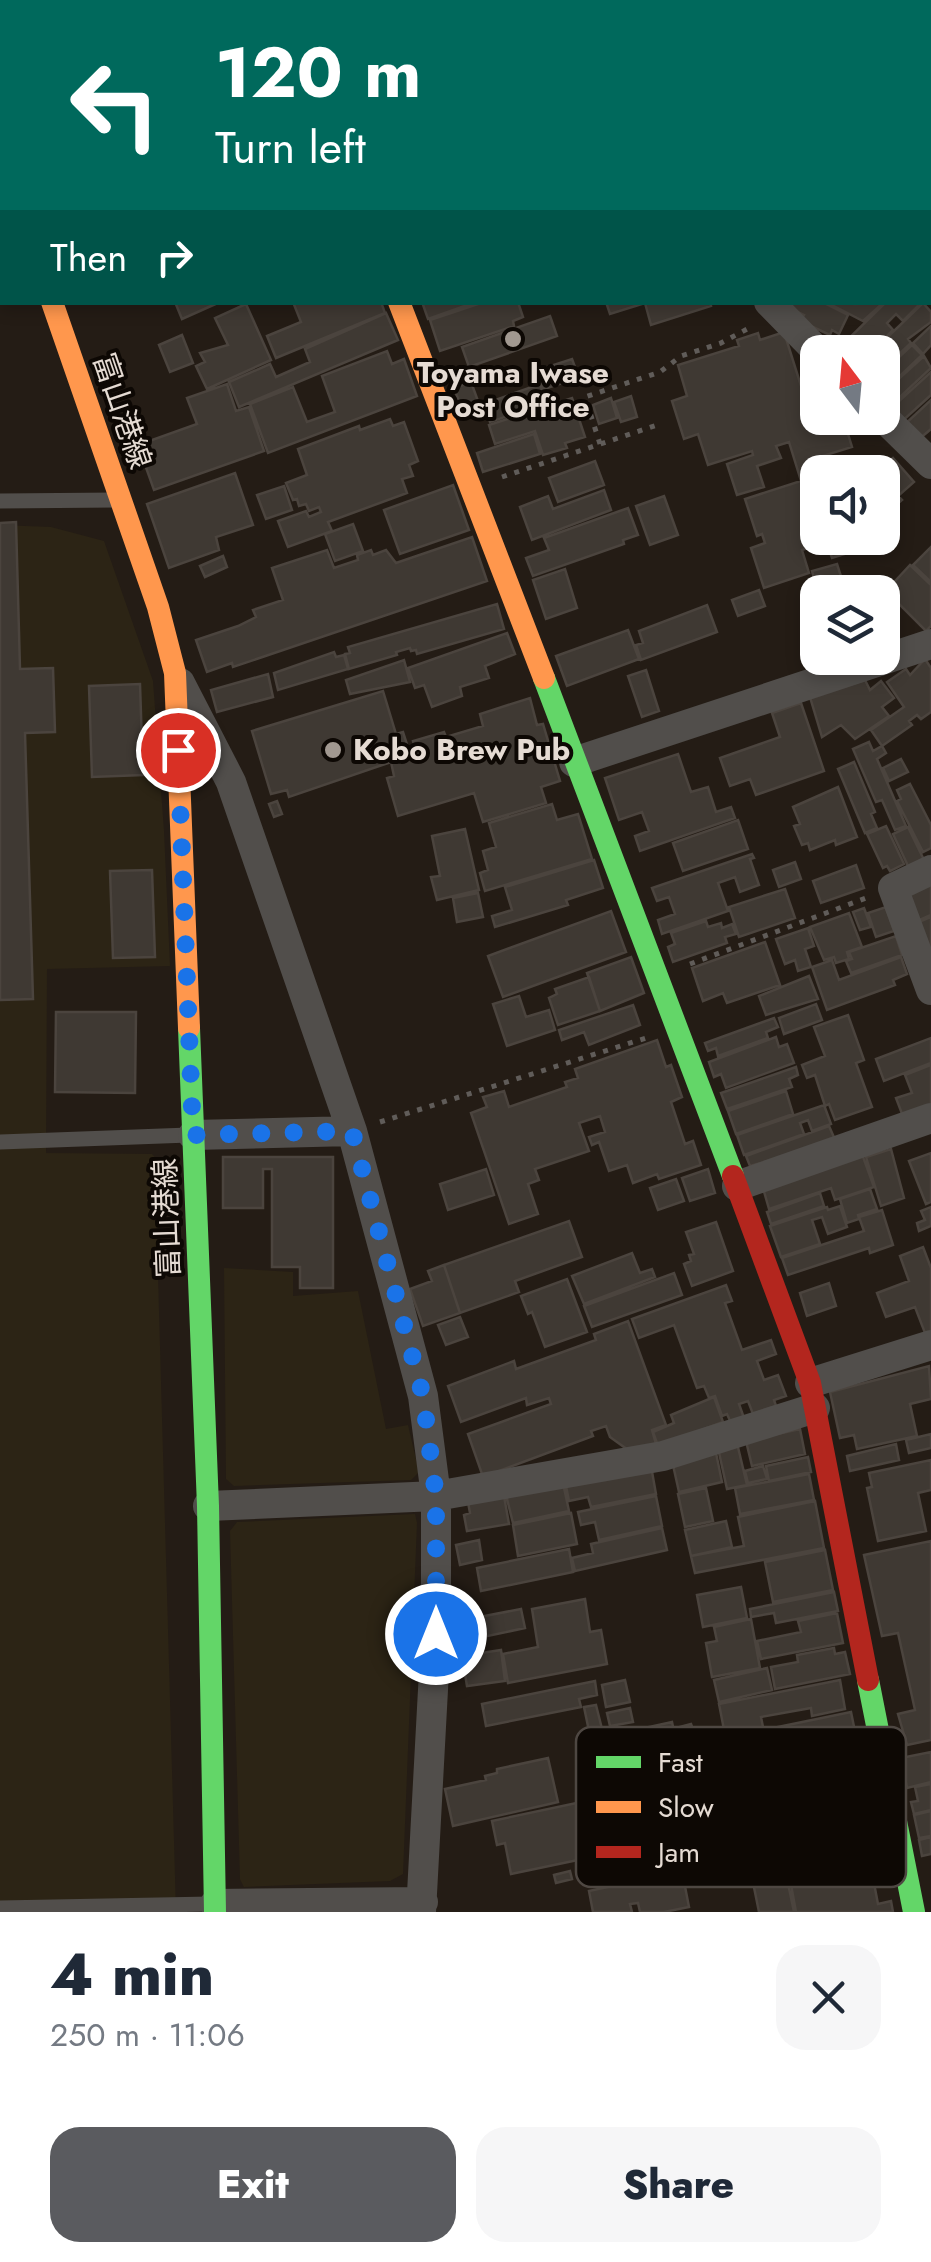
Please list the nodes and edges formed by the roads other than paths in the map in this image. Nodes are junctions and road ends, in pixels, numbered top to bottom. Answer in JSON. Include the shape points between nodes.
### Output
{"nodes":[{"id":1,"x":53,"y":305,"type":"edge"},
{"id":2,"x":400,"y":305,"type":"edge"},
{"id":3,"x":776,"y":306,"type":"edge"},
{"id":4,"x":802,"y":335,"type":"edge"},
{"id":5,"x":900,"y":434,"type":"edge"},
{"id":6,"x":931,"y":464,"type":"edge"},
{"id":7,"x":120,"y":500,"type":"junction"},
{"id":8,"x":0,"y":501,"type":"edge"},
{"id":9,"x":931,"y":644,"type":"edge"},
{"id":10,"x":175,"y":673,"type":"junction"},
{"id":11,"x":574,"y":762,"type":"junction"},
{"id":12,"x":931,"y":870,"type":"edge"},
{"id":13,"x":931,"y":990,"type":"edge"},
{"id":14,"x":931,"y":1118,"type":"edge"},
{"id":15,"x":352,"y":1131,"type":"junction"},
{"id":16,"x":193,"y":1135,"type":"junction"},
{"id":17,"x":0,"y":1142,"type":"edge"},
{"id":18,"x":737,"y":1186,"type":"junction"},
{"id":19,"x":931,"y":1345,"type":"edge"},
{"id":20,"x":813,"y":1396,"type":"junction"},
{"id":21,"x":436,"y":1496,"type":"junction"},
{"id":22,"x":208,"y":1506,"type":"junction"},
{"id":23,"x":878,"y":1727,"type":"edge"},
{"id":24,"x":906,"y":1871,"type":"edge"},
{"id":25,"x":422,"y":1907,"type":"edge"},
{"id":26,"x":0,"y":1908,"type":"edge"},
{"id":27,"x":215,"y":1908,"type":"edge"},
{"id":28,"x":914,"y":1912,"type":"edge"}],
"edges":[{"from":1,"to":7,"type":"street","name":"富山港線"},
{"from":2,"to":11,"type":"street"},
{"from":3,"to":4,"type":"street"},
{"from":5,"to":6,"type":"street"},
{"from":7,"to":8,"type":"lane"},
{"from":7,"to":10,"type":"street","name":"富山港線"},
{"from":9,"to":11,"type":"street"},
{"from":10,"to":15,"type":"street","via":[[231,782]]},
{"from":10,"to":16,"type":"street","name":"富山港線"},
{"from":11,"to":18,"type":"street"},
{"from":12,"to":13,"type":"street","via":[[892,888]]},
{"from":14,"to":18,"type":"street"},
{"from":15,"to":16,"type":"street"},
{"from":15,"to":21,"type":"street","via":[[423,1396]]},
{"from":16,"to":17,"type":"lane"},
{"from":16,"to":22,"type":"street","name":"富山港線"},
{"from":18,"to":20,"type":"street"},
{"from":19,"to":20,"type":"street"},
{"from":20,"to":21,"type":"street","via":[[663,1456]]},
{"from":20,"to":23,"type":"street"},
{"from":21,"to":22,"type":"street"},
{"from":21,"to":25,"type":"street"},
{"from":22,"to":27,"type":"street","name":"富山港線"},
{"from":24,"to":28,"type":"street"},
{"from":25,"to":27,"type":"street"},
{"from":26,"to":27,"type":"lane"}]}
